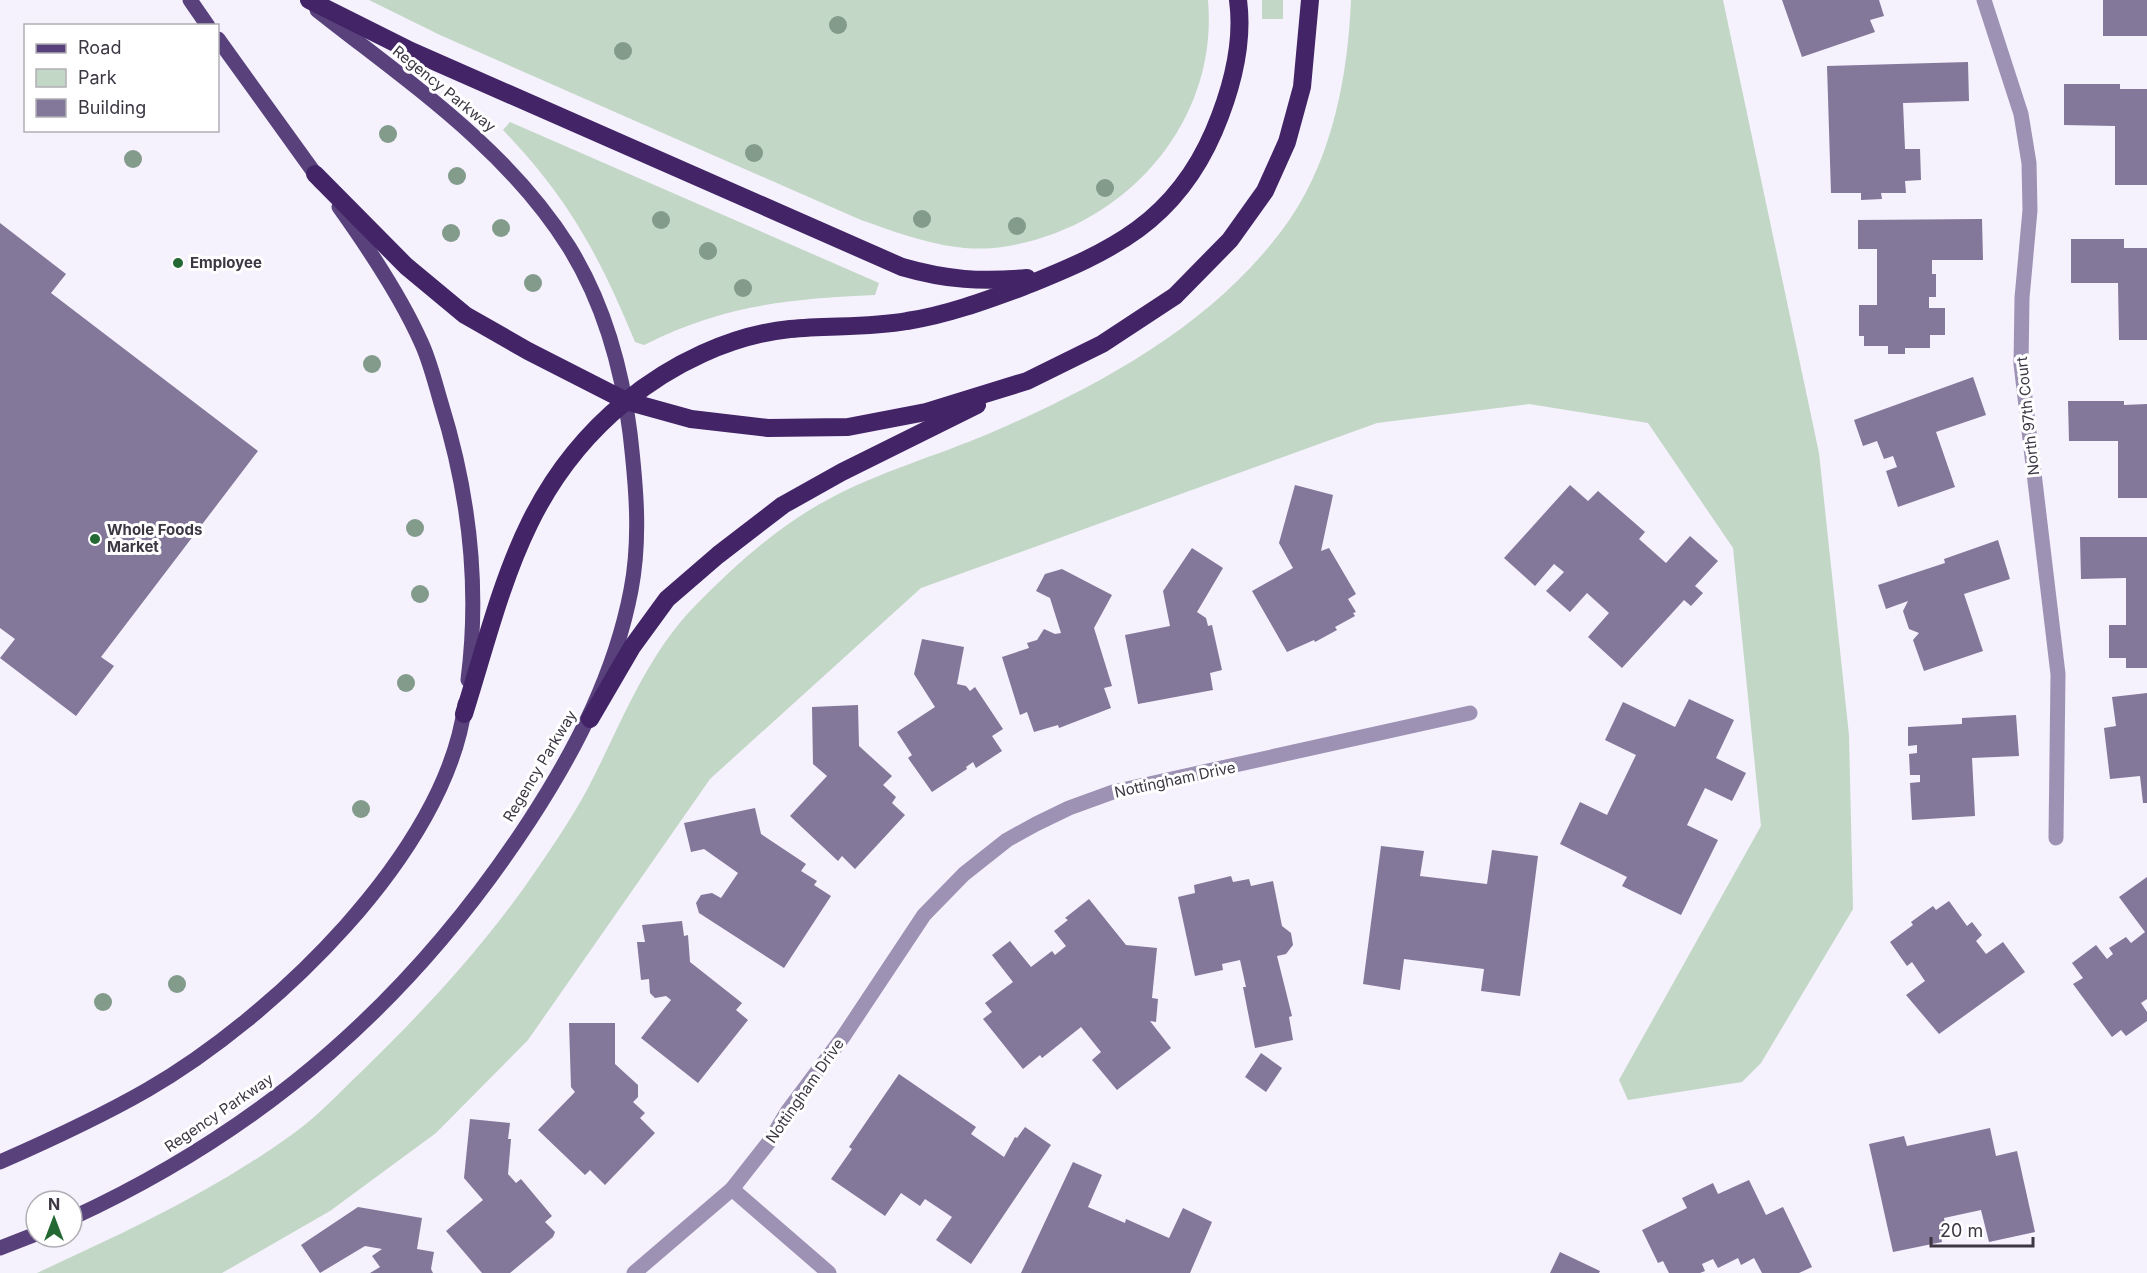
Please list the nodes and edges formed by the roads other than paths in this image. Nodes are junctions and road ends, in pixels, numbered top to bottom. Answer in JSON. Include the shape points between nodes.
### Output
{"nodes":[{"id":1,"x":190,"y":0,"type":"edge"},
{"id":2,"x":307,"y":0,"type":"edge"},
{"id":3,"x":1238,"y":0,"type":"edge"},
{"id":4,"x":1310,"y":0,"type":"edge"},
{"id":5,"x":1984,"y":0,"type":"edge"},
{"id":6,"x":207,"y":24,"type":"edge"},
{"id":7,"x":219,"y":40,"type":"edge"},
{"id":8,"x":315,"y":174,"type":"junction"},
{"id":9,"x":1073,"y":267,"type":"junction"},
{"id":10,"x":1027,"y":381,"type":"junction"},
{"id":11,"x":626,"y":401,"type":"junction"},
{"id":12,"x":1470,"y":713,"type":"dead end"},
{"id":13,"x":464,"y":714,"type":"junction"},
{"id":14,"x":590,"y":719,"type":"junction"},
{"id":15,"x":2056,"y":838,"type":"dead end"},
{"id":16,"x":0,"y":1162,"type":"edge"},
{"id":17,"x":732,"y":1189,"type":"junction"},
{"id":18,"x":84,"y":1212,"type":"edge"},
{"id":19,"x":24,"y":1239,"type":"edge"},
{"id":20,"x":0,"y":1248,"type":"edge"},
{"id":21,"x":634,"y":1273,"type":"edge"},
{"id":22,"x":829,"y":1273,"type":"edge"}],
"edges":[{"from":1,"to":6,"type":"main road"},
{"from":2,"to":9,"type":"highway","via":[[411,51],[902,267],[938,278],[984,282],[1030,278]]},
{"from":2,"to":11,"type":"main road","name":"Regency Parkway","via":[[476,136],[523,184],[570,248],[604,319]]},
{"from":3,"to":9,"type":"highway","via":[[1237,53],[1228,94],[1201,158],[1154,218],[1121,243]]},
{"from":4,"to":10,"type":"highway","via":[[1302,87],[1287,142],[1264,191],[1230,240],[1176,296],[1102,344]]},
{"from":5,"to":15,"type":"street","name":"North 97th Court","via":[[2021,114],[2028,164],[2030,210],[2021,364],[2058,674]]},
{"from":7,"to":8,"type":"main road"},
{"from":8,"to":11,"type":"highway","via":[[406,266],[465,315]]},
{"from":8,"to":13,"type":"main road","via":[[402,304],[422,344],[457,455],[473,576],[472,647]]},
{"from":9,"to":11,"type":"highway","via":[[986,301],[908,321],[789,329],[749,337],[672,369]]},
{"from":10,"to":11,"type":"highway","via":[[926,412],[848,427],[757,427],[691,419]]},
{"from":10,"to":14,"type":"highway","via":[[783,505],[718,555],[667,599],[632,647]]},
{"from":11,"to":13,"type":"highway","via":[[585,439],[552,480],[526,526]]},
{"from":11,"to":14,"type":"main road","name":"Regency Parkway","via":[[637,532],[631,591]]},
{"from":12,"to":17,"type":"street","name":"Nottingham Drive","via":[[1113,792],[1069,808],[1007,840],[964,874],[924,915],[843,1037]]},
{"from":13,"to":16,"type":"main road","via":[[447,772],[422,825],[376,893],[328,946],[236,1031],[148,1090]]},
{"from":14,"to":18,"type":"main road","name":"Regency Parkway","via":[[498,869],[433,952],[379,1010],[322,1062],[250,1117],[185,1161]]},
{"from":17,"to":21,"type":"street","name":"Nottingham Drive"},
{"from":17,"to":22,"type":"street"},
{"from":19,"to":20,"type":"main road"}]}
